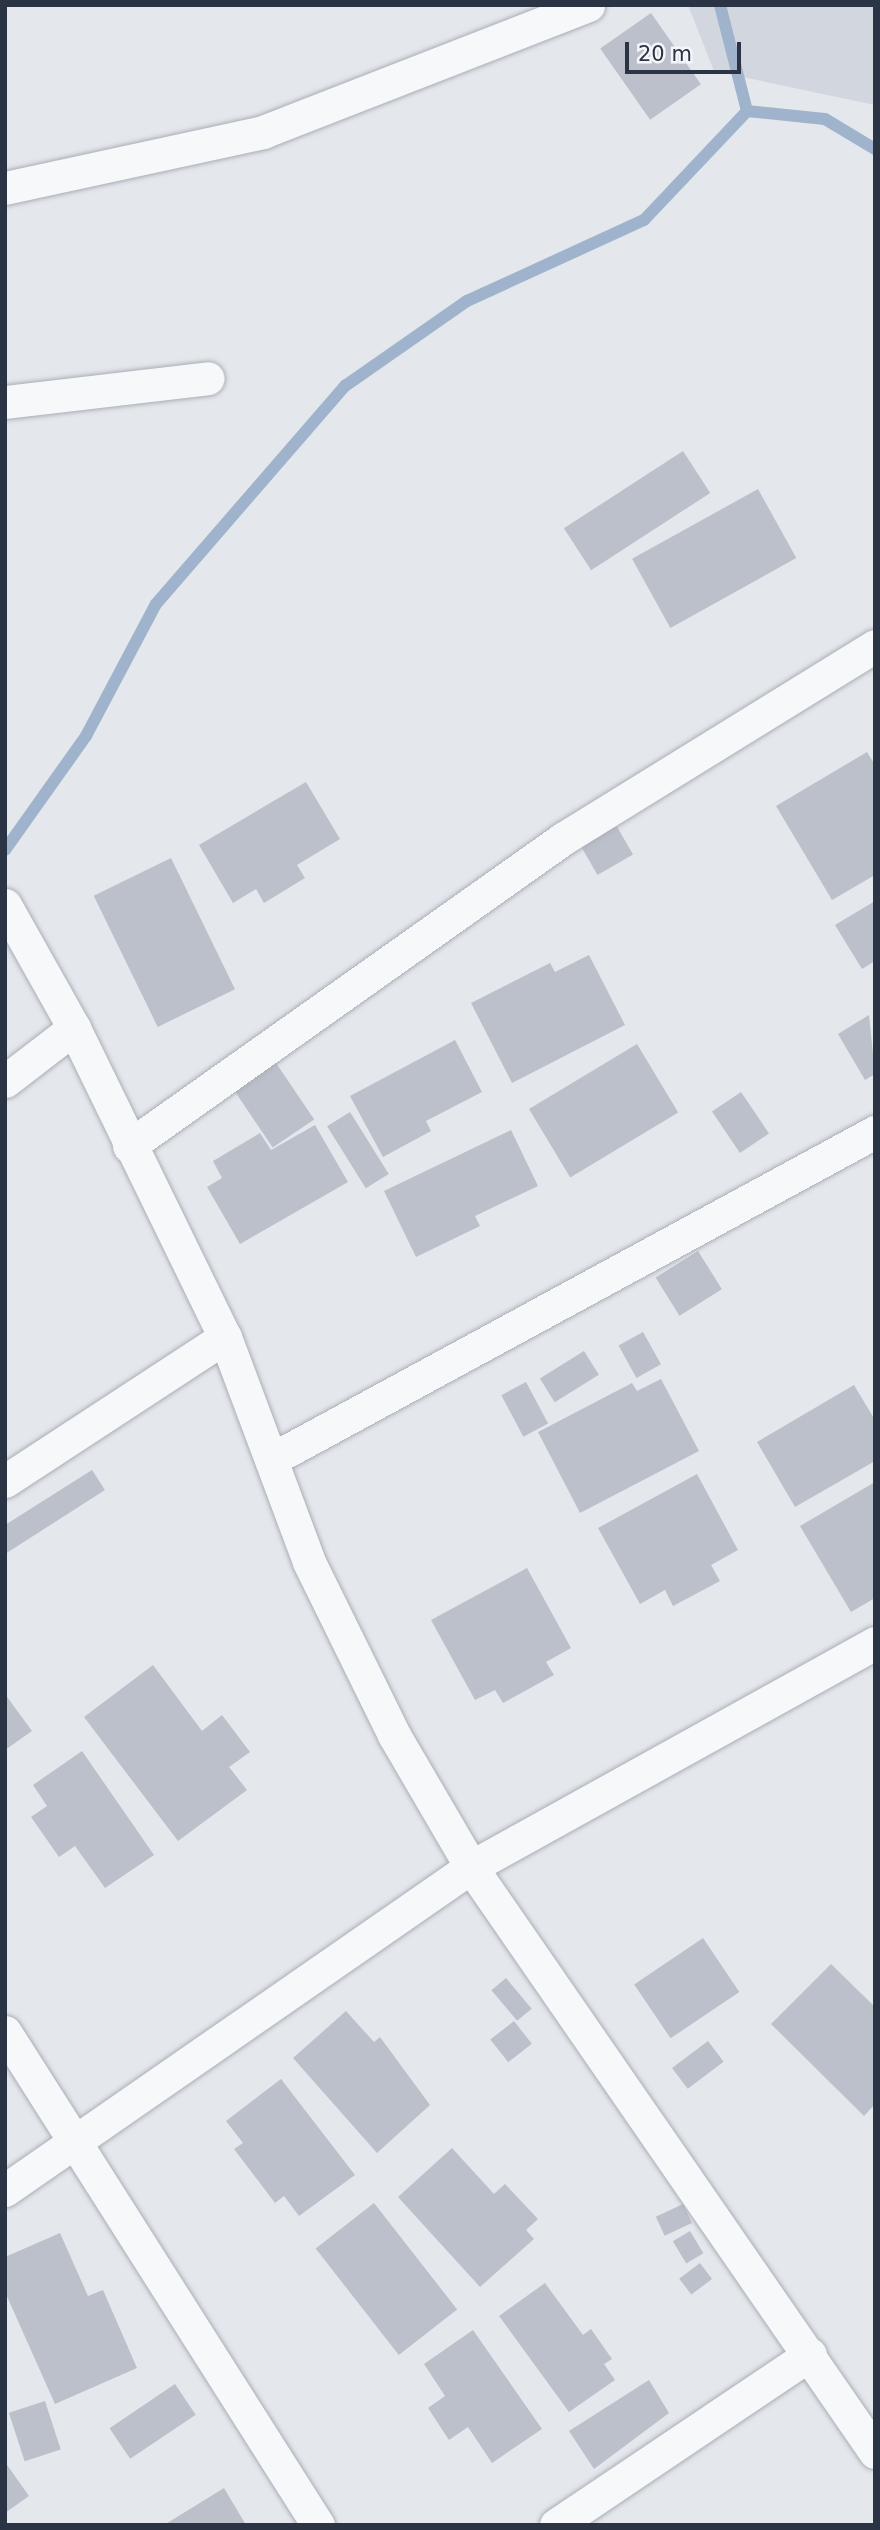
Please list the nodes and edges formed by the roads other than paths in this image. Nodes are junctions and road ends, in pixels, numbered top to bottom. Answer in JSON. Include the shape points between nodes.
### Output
{"nodes":[{"id":1,"x":588,"y":5,"type":"edge"},
{"id":2,"x":5,"y":188,"type":"edge"},
{"id":3,"x":208,"y":378,"type":"dead end"},
{"id":4,"x":5,"y":402,"type":"edge"},
{"id":5,"x":875,"y":646,"type":"edge"},
{"id":6,"x":5,"y":905,"type":"edge"},
{"id":7,"x":74,"y":1028,"type":"junction"},
{"id":8,"x":5,"y":1081,"type":"edge"},
{"id":9,"x":875,"y":1132,"type":"edge"},
{"id":10,"x":129,"y":1146,"type":"junction"},
{"id":11,"x":225,"y":1337,"type":"junction"},
{"id":12,"x":274,"y":1458,"type":"junction"},
{"id":13,"x":5,"y":1480,"type":"edge"},
{"id":14,"x":875,"y":1643,"type":"edge"},
{"id":15,"x":471,"y":1867,"type":"junction"},
{"id":16,"x":5,"y":2032,"type":"edge"},
{"id":17,"x":72,"y":2142,"type":"junction"},
{"id":18,"x":5,"y":2190,"type":"edge"},
{"id":19,"x":810,"y":2354,"type":"junction"},
{"id":20,"x":872,"y":2441,"type":"edge"},
{"id":21,"x":318,"y":2525,"type":"edge"},
{"id":22,"x":556,"y":2525,"type":"edge"}],
"edges":[{"from":1,"to":2,"type":"street","via":[[263,132]]},
{"from":3,"to":4,"type":"street"},
{"from":5,"to":10,"type":"street","via":[[564,838]]},
{"from":6,"to":7,"type":"street"},
{"from":7,"to":8,"type":"street"},
{"from":7,"to":10,"type":"street"},
{"from":9,"to":12,"type":"street"},
{"from":10,"to":11,"type":"street"},
{"from":11,"to":12,"type":"street"},
{"from":11,"to":13,"type":"street"},
{"from":12,"to":15,"type":"street","via":[[309,1562],[394,1735]]},
{"from":14,"to":15,"type":"street"},
{"from":15,"to":17,"type":"street"},
{"from":15,"to":19,"type":"street"},
{"from":16,"to":17,"type":"street"},
{"from":17,"to":18,"type":"street"},
{"from":17,"to":21,"type":"street"},
{"from":19,"to":20,"type":"street"},
{"from":19,"to":22,"type":"street"}]}
